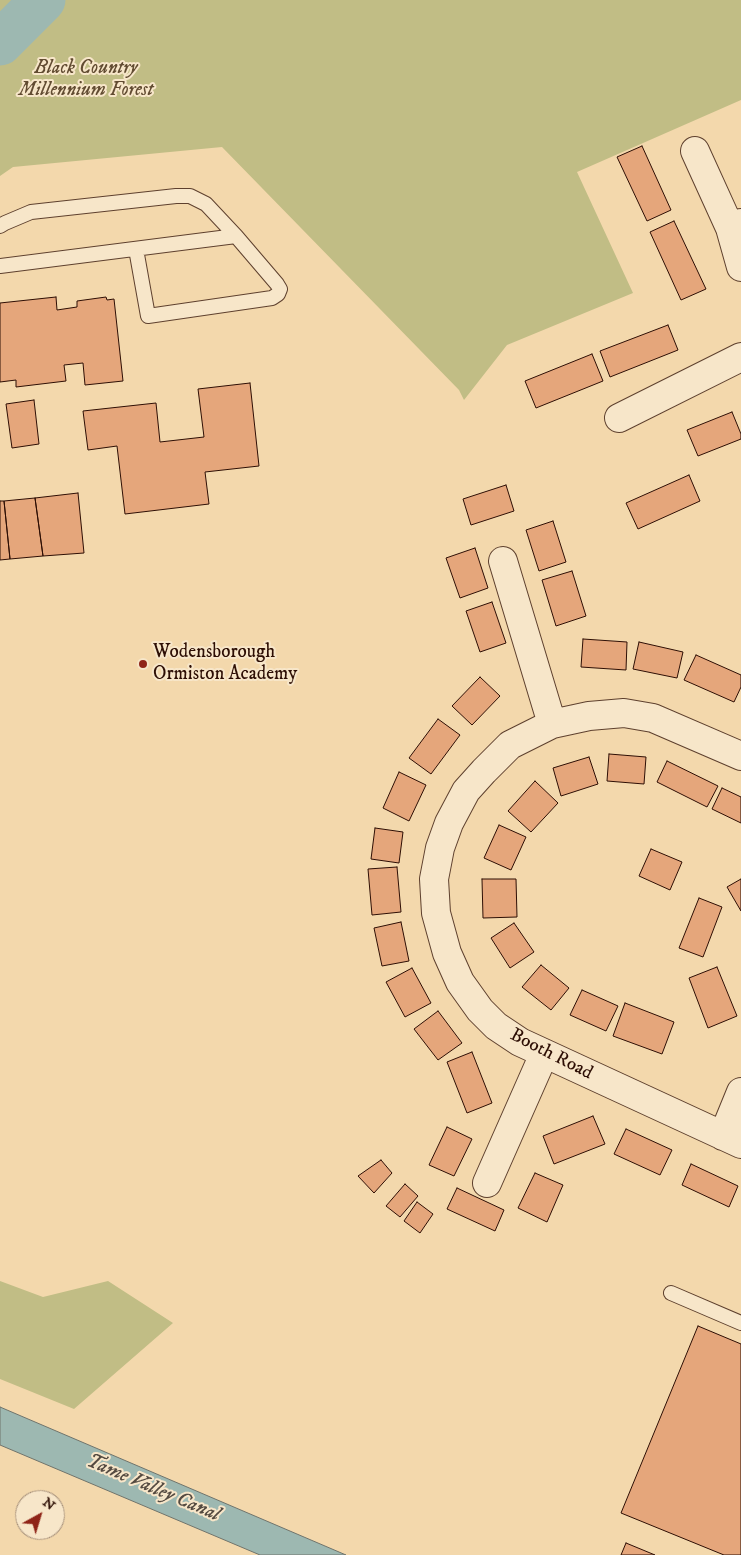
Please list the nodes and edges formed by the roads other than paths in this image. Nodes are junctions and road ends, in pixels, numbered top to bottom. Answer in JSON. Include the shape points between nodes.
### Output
{"nodes":[{"id":1,"x":695,"y":151,"type":"dead end"},
{"id":2,"x":0,"y":226,"type":"edge"},
{"id":3,"x":736,"y":226,"type":"edge"},
{"id":4,"x":236,"y":236,"type":"junction"},
{"id":5,"x":136,"y":249,"type":"junction"},
{"id":6,"x":0,"y":266,"type":"edge"},
{"id":7,"x":741,"y":267,"type":"edge"},
{"id":8,"x":741,"y":357,"type":"edge"},
{"id":9,"x":619,"y":418,"type":"dead end"},
{"id":10,"x":503,"y":561,"type":"dead end"},
{"id":11,"x":552,"y":724,"type":"junction"},
{"id":12,"x":741,"y":756,"type":"edge"},
{"id":13,"x":544,"y":1054,"type":"junction"},
{"id":14,"x":741,"y":1092,"type":"edge"},
{"id":15,"x":732,"y":1140,"type":"edge"},
{"id":16,"x":487,"y":1183,"type":"dead end"},
{"id":17,"x":672,"y":1292,"type":"dead end"},
{"id":18,"x":741,"y":1323,"type":"edge"}],
"edges":[{"from":1,"to":3,"type":"street"},
{"from":2,"to":4,"type":"lane","via":[[31,212],[190,196],[206,204]]},
{"from":3,"to":7,"type":"street"},
{"from":4,"to":5,"type":"lane"},
{"from":4,"to":5,"type":"lane","via":[[280,289],[272,298],[148,316]]},
{"from":5,"to":6,"type":"lane"},
{"from":8,"to":9,"type":"street"},
{"from":10,"to":11,"type":"street"},
{"from":11,"to":12,"type":"street","name":"Booth Road","via":[[624,713],[653,718]]},
{"from":11,"to":13,"type":"street","name":"Booth Road","via":[[510,746],[466,791],[449,822],[434,879],[436,914],[460,982],[496,1026]]},
{"from":13,"to":15,"type":"street","name":"Booth Road"},
{"from":13,"to":16,"type":"street"},
{"from":14,"to":15,"type":"street"},
{"from":17,"to":18,"type":"lane"}]}
